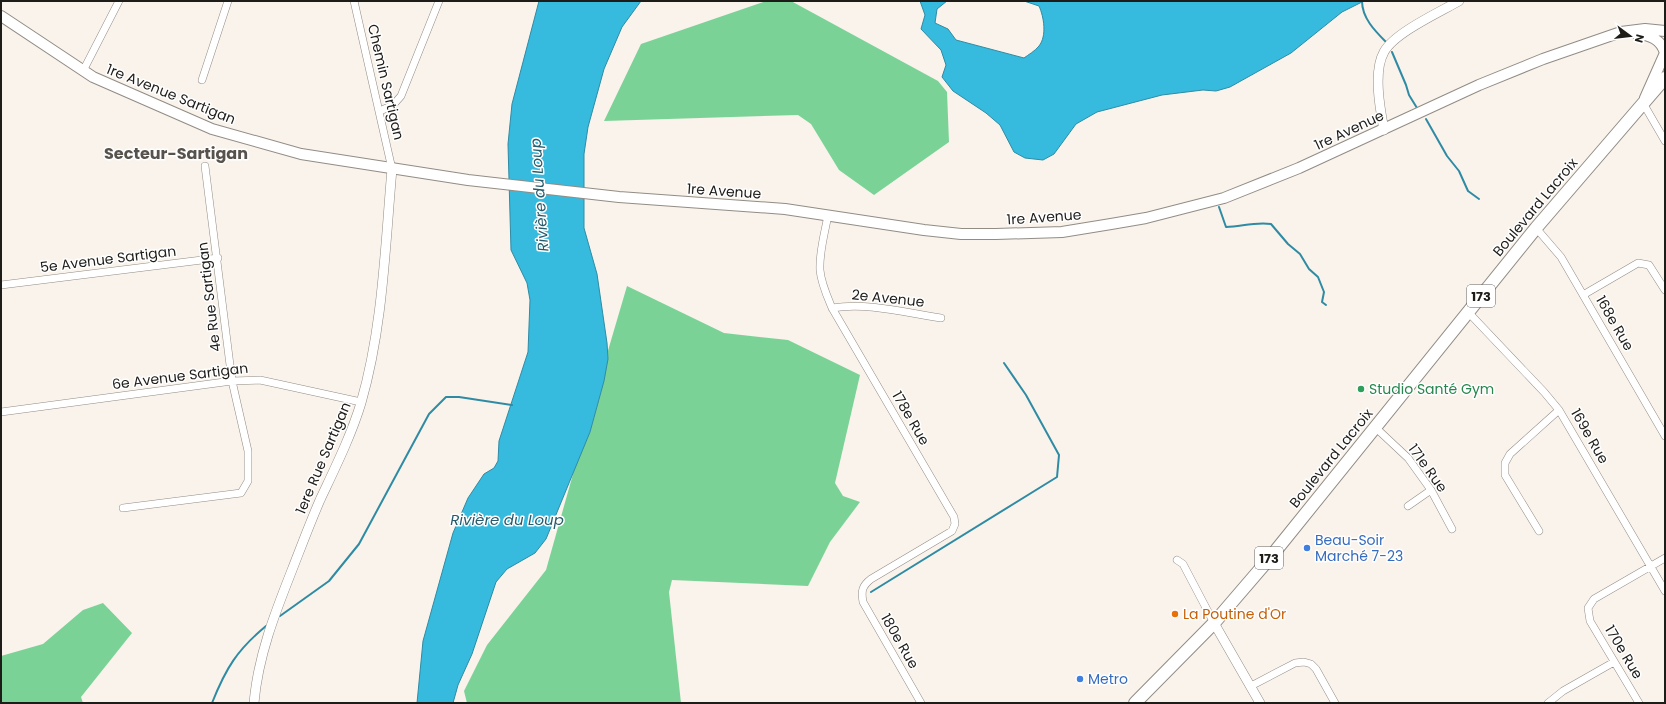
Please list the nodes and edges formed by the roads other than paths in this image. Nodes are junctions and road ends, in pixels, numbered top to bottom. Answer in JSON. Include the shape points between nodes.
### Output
{"nodes":[{"id":1,"x":119,"y":1,"type":"edge"},
{"id":2,"x":228,"y":1,"type":"edge"},
{"id":3,"x":354,"y":1,"type":"edge"},
{"id":4,"x":440,"y":1,"type":"edge"},
{"id":5,"x":1459,"y":1,"type":"edge"},
{"id":6,"x":1,"y":16,"type":"edge"},
{"id":7,"x":1665,"y":24,"type":"edge"},
{"id":8,"x":1665,"y":30,"type":"edge"},
{"id":9,"x":1621,"y":32,"type":"junction"},
{"id":10,"x":83,"y":71,"type":"junction"},
{"id":11,"x":1665,"y":78,"type":"edge"},
{"id":12,"x":202,"y":80,"type":"dead end"},
{"id":13,"x":1643,"y":103,"type":"junction"},
{"id":14,"x":380,"y":110,"type":"junction"},
{"id":15,"x":1384,"y":130,"type":"junction"},
{"id":16,"x":1665,"y":141,"type":"edge"},
{"id":17,"x":205,"y":166,"type":"dead end"},
{"id":18,"x":392,"y":169,"type":"junction"},
{"id":19,"x":828,"y":215,"type":"junction"},
{"id":20,"x":1536,"y":228,"type":"junction"},
{"id":21,"x":218,"y":258,"type":"junction"},
{"id":22,"x":1,"y":285,"type":"edge"},
{"id":23,"x":1665,"y":290,"type":"edge"},
{"id":24,"x":1584,"y":295,"type":"junction"},
{"id":25,"x":832,"y":308,"type":"junction"},
{"id":26,"x":1468,"y":312,"type":"junction"},
{"id":27,"x":942,"y":318,"type":"dead end"},
{"id":28,"x":232,"y":381,"type":"junction"},
{"id":29,"x":361,"y":402,"type":"junction"},
{"id":30,"x":1559,"y":410,"type":"junction"},
{"id":31,"x":1,"y":412,"type":"edge"},
{"id":32,"x":1376,"y":428,"type":"junction"},
{"id":33,"x":1665,"y":436,"type":"edge"},
{"id":34,"x":1430,"y":490,"type":"junction"},
{"id":35,"x":1408,"y":506,"type":"dead end"},
{"id":36,"x":123,"y":508,"type":"dead end"},
{"id":37,"x":1452,"y":529,"type":"dead end"},
{"id":38,"x":1539,"y":531,"type":"dead end"},
{"id":39,"x":1665,"y":558,"type":"edge"},
{"id":40,"x":1178,"y":560,"type":"dead end"},
{"id":41,"x":1651,"y":566,"type":"junction"},
{"id":42,"x":862,"y":590,"type":"joint"},
{"id":43,"x":1665,"y":591,"type":"edge"},
{"id":44,"x":1214,"y":623,"type":"junction"},
{"id":45,"x":1614,"y":662,"type":"junction"},
{"id":46,"x":1251,"y":686,"type":"junction"},
{"id":47,"x":254,"y":703,"type":"edge"},
{"id":48,"x":921,"y":703,"type":"edge"},
{"id":49,"x":1135,"y":703,"type":"edge"},
{"id":50,"x":1260,"y":703,"type":"edge"},
{"id":51,"x":1335,"y":703,"type":"edge"},
{"id":52,"x":1548,"y":703,"type":"edge"},
{"id":53,"x":1639,"y":703,"type":"edge"}],
"edges":[{"from":1,"to":10,"type":"street"},
{"from":2,"to":12,"type":"street"},
{"from":3,"to":14,"type":"street","name":"Chemin Sartigan"},
{"from":4,"to":14,"type":"street","via":[[401,96],[393,105]]},
{"from":5,"to":15,"type":"street","via":[[1404,33],[1384,52],[1378,82]]},
{"from":6,"to":10,"type":"main road","name":"1re Avenue Sartigan"},
{"from":7,"to":9,"type":"main road","via":[[1638,25]]},
{"from":8,"to":9,"type":"main road","name":"1re Avenue"},
{"from":9,"to":13,"type":"main road","via":[[1644,34],[1662,45],[1664,53]]},
{"from":9,"to":15,"type":"main road","name":"1re Avenue","via":[[1479,85]]},
{"from":10,"to":18,"type":"main road","name":"1re Avenue Sartigan","via":[[212,129],[301,154]]},
{"from":11,"to":13,"type":"main road","name":"Boulevard Lacroix","number":"173"},
{"from":13,"to":16,"type":"street"},
{"from":13,"to":20,"type":"main road","name":"Boulevard Lacroix","number":"173"},
{"from":14,"to":18,"type":"street","name":"Chemin Sartigan"},
{"from":15,"to":19,"type":"main road","name":"1re Avenue","via":[[1224,198],[1146,218],[1069,231],[960,234]]},
{"from":17,"to":21,"type":"street","name":"4e Rue Sartigan"},
{"from":18,"to":19,"type":"main road","name":"1re Avenue","via":[[619,197],[785,209]]},
{"from":18,"to":29,"type":"street","name":"1ere Rue Sartigan","via":[[380,308]]},
{"from":19,"to":25,"type":"street","name":"178e Rue","via":[[820,269]]},
{"from":20,"to":24,"type":"street","name":"168e Rue","via":[[1561,257]]},
{"from":20,"to":26,"type":"main road","name":"Boulevard Lacroix","number":"173"},
{"from":21,"to":22,"type":"street","name":"5e Avenue Sartigan"},
{"from":21,"to":28,"type":"street","name":"4e Rue Sartigan"},
{"from":23,"to":24,"type":"street","via":[[1649,265],[1638,263]]},
{"from":24,"to":33,"type":"street","name":"168e Rue"},
{"from":25,"to":27,"type":"street","name":"2e Avenue","via":[[862,306]]},
{"from":25,"to":42,"type":"street","name":"178e Rue","via":[[954,517],[955,524],[952,531],[943,538],[871,579]]},
{"from":26,"to":30,"type":"street","name":"169e Rue"},
{"from":26,"to":32,"type":"main road","name":"Boulevard Lacroix","number":"173"},
{"from":28,"to":29,"type":"street","name":"6e Avenue Sartigan","via":[[260,380]]},
{"from":28,"to":31,"type":"street","name":"6e Avenue Sartigan"},
{"from":28,"to":36,"type":"street","name":"4e Rue Sartigan","via":[[248,451],[248,481],[241,493]]},
{"from":29,"to":47,"type":"street","name":"1ere Rue Sartigan","via":[[348,440],[316,510],[277,608],[261,657]]},
{"from":30,"to":38,"type":"street","via":[[1510,454],[1506,462],[1505,475]]},
{"from":30,"to":41,"type":"street","name":"169e Rue"},
{"from":32,"to":34,"type":"street","name":"171e Rue","via":[[1408,458]]},
{"from":32,"to":44,"type":"main road","name":"Boulevard Lacroix","number":"173"},
{"from":34,"to":35,"type":"street"},
{"from":34,"to":37,"type":"street","name":"171e Rue"},
{"from":39,"to":41,"type":"street"},
{"from":40,"to":44,"type":"street","via":[[1183,564]]},
{"from":41,"to":43,"type":"street","name":"169e Rue"},
{"from":41,"to":45,"type":"street","name":"170e Rue","via":[[1594,599],[1588,608],[1590,621]]},
{"from":42,"to":48,"type":"street","name":"180e Rue","via":[[863,602]]},
{"from":44,"to":46,"type":"street"},
{"from":44,"to":49,"type":"main road","name":"Boulevard Lacroix","number":"173"},
{"from":45,"to":52,"type":"street","via":[[1563,691]]},
{"from":45,"to":53,"type":"street","name":"170e Rue"},
{"from":46,"to":50,"type":"street"},
{"from":46,"to":51,"type":"street","via":[[1295,662],[1304,662],[1316,669]]}]}
